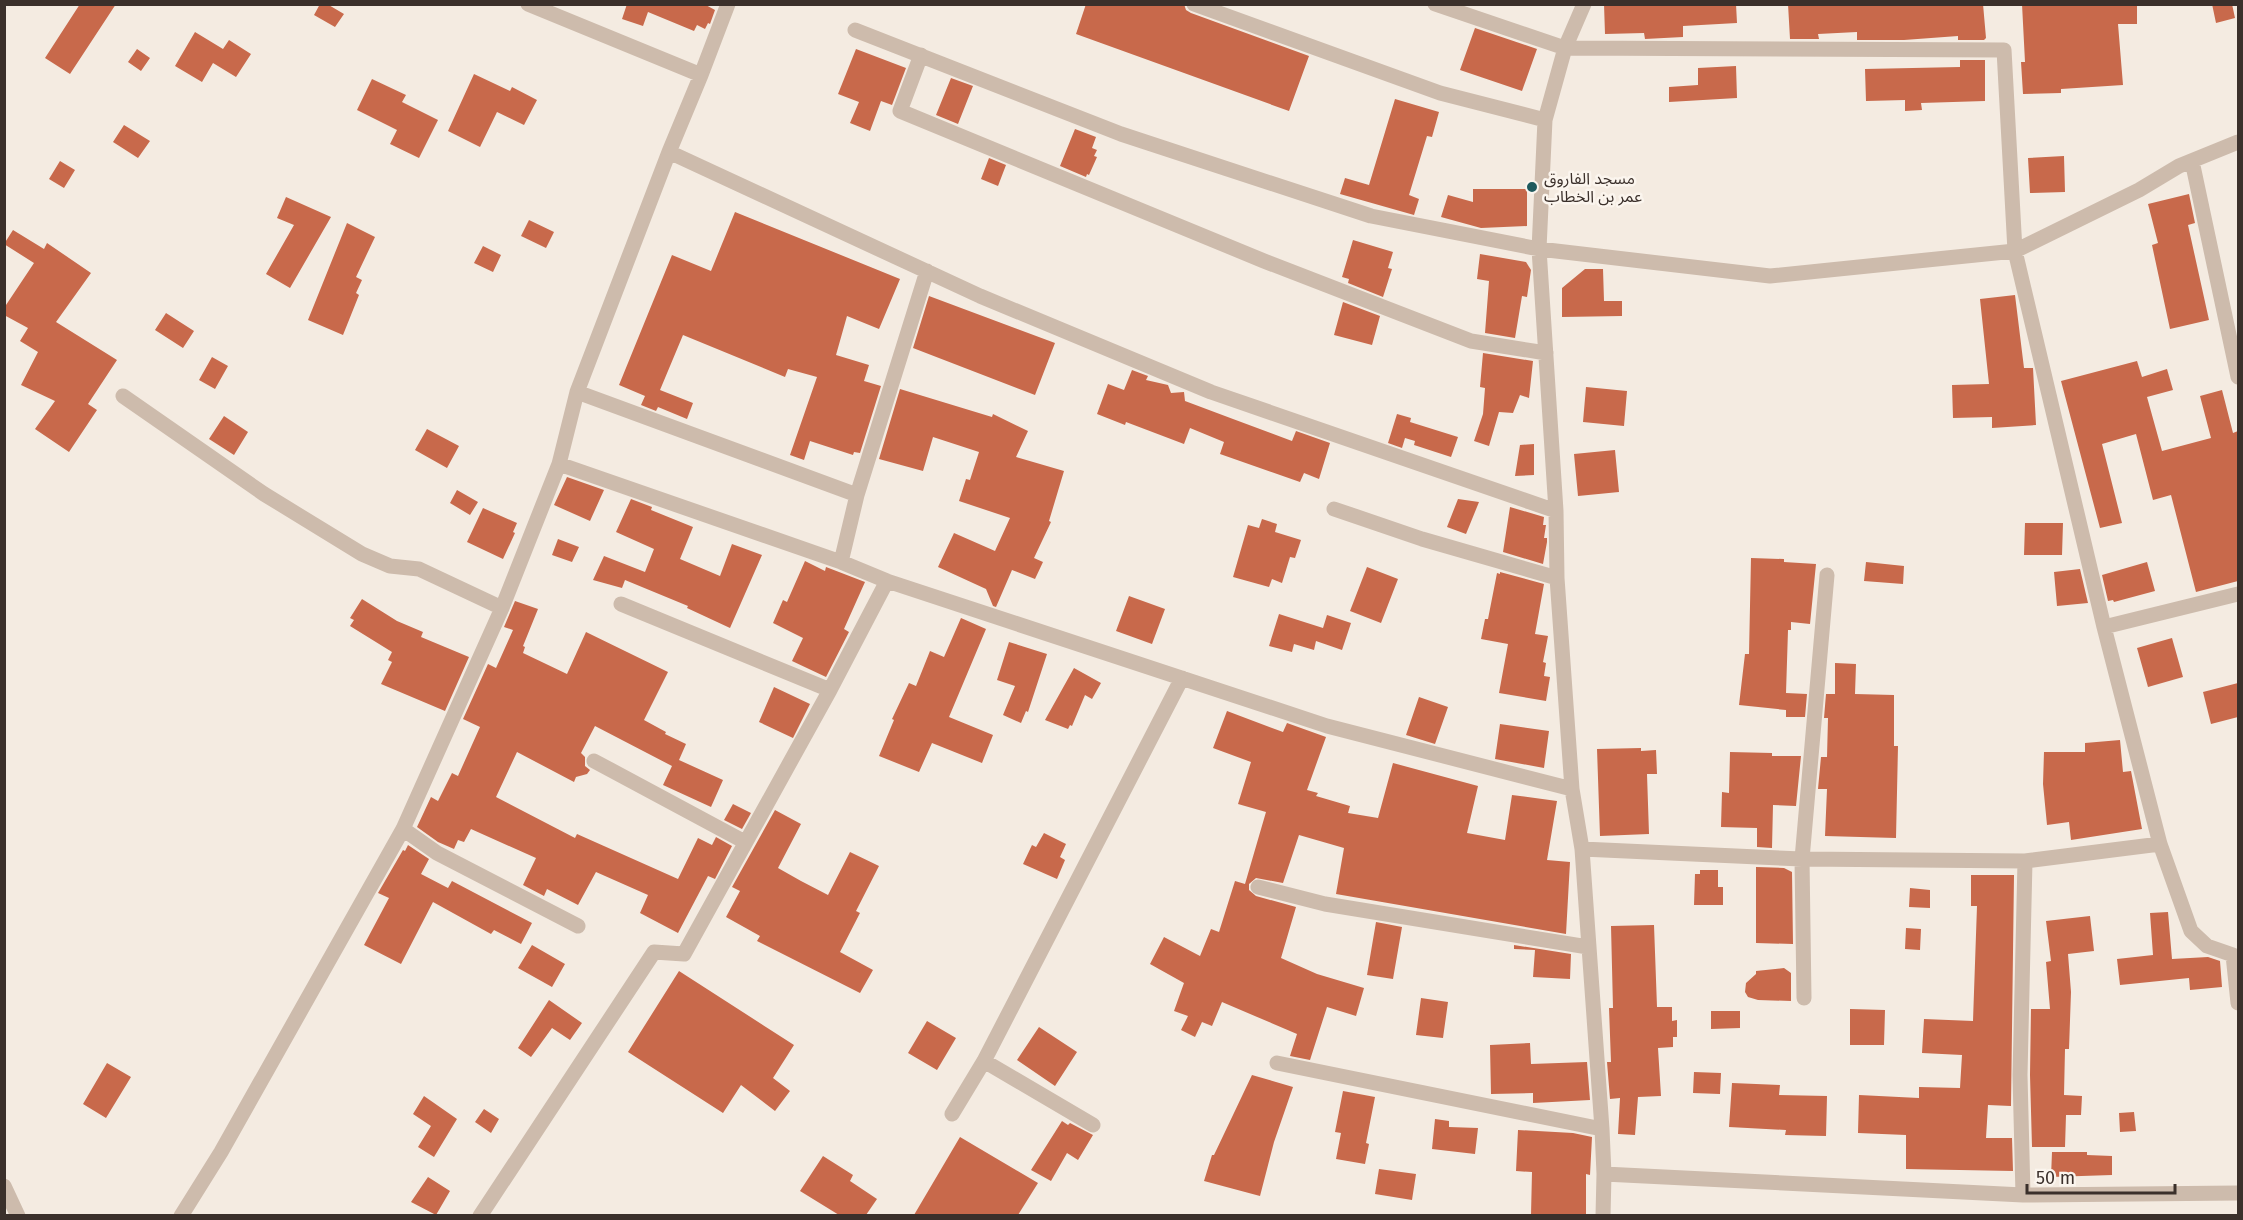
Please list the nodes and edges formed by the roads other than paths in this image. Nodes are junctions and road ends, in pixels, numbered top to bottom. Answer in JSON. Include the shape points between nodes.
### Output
{"nodes":[{"id":1,"x":528,"y":4,"type":"edge"},
{"id":2,"x":728,"y":4,"type":"edge"},
{"id":3,"x":1194,"y":4,"type":"edge"},
{"id":4,"x":1436,"y":4,"type":"edge"},
{"id":5,"x":1584,"y":4,"type":"edge"},
{"id":6,"x":855,"y":30,"type":"dead end"},
{"id":7,"x":1565,"y":48,"type":"junction"},
{"id":8,"x":921,"y":55,"type":"junction"},
{"id":9,"x":701,"y":75,"type":"junction"},
{"id":10,"x":1545,"y":120,"type":"junction"},
{"id":11,"x":2238,"y":142,"type":"edge"},
{"id":12,"x":669,"y":152,"type":"junction"},
{"id":13,"x":2192,"y":161,"type":"junction"},
{"id":14,"x":1539,"y":249,"type":"junction"},
{"id":15,"x":2015,"y":251,"type":"junction"},
{"id":16,"x":927,"y":271,"type":"junction"},
{"id":17,"x":1546,"y":353,"type":"junction"},
{"id":18,"x":2238,"y":377,"type":"edge"},
{"id":19,"x":577,"y":392,"type":"junction"},
{"id":20,"x":123,"y":396,"type":"dead end"},
{"id":21,"x":559,"y":464,"type":"junction"},
{"id":22,"x":857,"y":495,"type":"junction"},
{"id":23,"x":1334,"y":509,"type":"dead end"},
{"id":24,"x":1556,"y":511,"type":"junction"},
{"id":25,"x":841,"y":562,"type":"junction"},
{"id":26,"x":1827,"y":574,"type":"dead end"},
{"id":27,"x":1557,"y":578,"type":"junction"},
{"id":28,"x":886,"y":580,"type":"junction"},
{"id":29,"x":2238,"y":594,"type":"edge"},
{"id":30,"x":621,"y":604,"type":"dead end"},
{"id":31,"x":502,"y":608,"type":"junction"},
{"id":32,"x":2104,"y":627,"type":"junction"},
{"id":33,"x":1182,"y":678,"type":"junction"},
{"id":34,"x":830,"y":690,"type":"junction"},
{"id":35,"x":594,"y":761,"type":"dead end"},
{"id":36,"x":1572,"y":789,"type":"junction"},
{"id":37,"x":402,"y":830,"type":"junction"},
{"id":38,"x":745,"y":842,"type":"junction"},
{"id":39,"x":2160,"y":844,"type":"junction"},
{"id":40,"x":1582,"y":849,"type":"junction"},
{"id":41,"x":1802,"y":859,"type":"junction"},
{"id":42,"x":2025,"y":861,"type":"junction"},
{"id":43,"x":1258,"y":887,"type":"dead end"},
{"id":44,"x":578,"y":926,"type":"dead end"},
{"id":45,"x":1588,"y":947,"type":"junction"},
{"id":46,"x":1804,"y":998,"type":"dead end"},
{"id":47,"x":2238,"y":1003,"type":"edge"},
{"id":48,"x":984,"y":1061,"type":"junction"},
{"id":49,"x":1277,"y":1063,"type":"dead end"},
{"id":50,"x":952,"y":1114,"type":"dead end"},
{"id":51,"x":1093,"y":1125,"type":"dead end"},
{"id":52,"x":1602,"y":1129,"type":"junction"},
{"id":53,"x":1604,"y":1174,"type":"junction"},
{"id":54,"x":4,"y":1186,"type":"edge"},
{"id":55,"x":2238,"y":1193,"type":"edge"},
{"id":56,"x":2023,"y":1195,"type":"junction"},
{"id":57,"x":18,"y":1215,"type":"edge"},
{"id":58,"x":181,"y":1215,"type":"edge"},
{"id":59,"x":480,"y":1215,"type":"edge"},
{"id":60,"x":1603,"y":1215,"type":"edge"}],
"edges":[{"from":1,"to":9,"type":"street"},
{"from":2,"to":9,"type":"street"},
{"from":3,"to":10,"type":"street","via":[[1440,93]]},
{"from":4,"to":7,"type":"street"},
{"from":5,"to":7,"type":"street"},
{"from":6,"to":8,"type":"street"},
{"from":7,"to":10,"type":"street"},
{"from":7,"to":15,"type":"street","via":[[2004,51]]},
{"from":8,"to":14,"type":"street","via":[[1121,134],[1371,216]]},
{"from":8,"to":17,"type":"street","via":[[900,111],[1460,337]]},
{"from":9,"to":12,"type":"street"},
{"from":10,"to":14,"type":"street"},
{"from":11,"to":13,"type":"street"},
{"from":12,"to":16,"type":"street"},
{"from":12,"to":19,"type":"street"},
{"from":13,"to":15,"type":"street"},
{"from":13,"to":18,"type":"street"},
{"from":14,"to":15,"type":"street","via":[[1770,276]]},
{"from":14,"to":17,"type":"street"},
{"from":15,"to":32,"type":"street"},
{"from":16,"to":22,"type":"street"},
{"from":16,"to":24,"type":"street","via":[[1212,392]]},
{"from":17,"to":24,"type":"street"},
{"from":19,"to":21,"type":"street"},
{"from":19,"to":22,"type":"street"},
{"from":20,"to":31,"type":"street","via":[[264,494],[362,554],[390,566],[419,569]]},
{"from":21,"to":25,"type":"street"},
{"from":21,"to":31,"type":"street"},
{"from":22,"to":25,"type":"street"},
{"from":23,"to":27,"type":"street"},
{"from":24,"to":27,"type":"street"},
{"from":25,"to":28,"type":"street"},
{"from":26,"to":41,"type":"street"},
{"from":27,"to":36,"type":"street"},
{"from":28,"to":33,"type":"street"},
{"from":28,"to":34,"type":"street"},
{"from":29,"to":32,"type":"street"},
{"from":30,"to":34,"type":"street"},
{"from":31,"to":37,"type":"street"},
{"from":32,"to":39,"type":"street"},
{"from":33,"to":36,"type":"street","via":[[1327,726]]},
{"from":33,"to":48,"type":"street"},
{"from":34,"to":38,"type":"street"},
{"from":35,"to":38,"type":"street"},
{"from":36,"to":40,"type":"street"},
{"from":37,"to":44,"type":"street","via":[[437,854]]},
{"from":37,"to":58,"type":"street","via":[[221,1152]]},
{"from":38,"to":59,"type":"street","via":[[684,954],[654,952]]},
{"from":39,"to":42,"type":"street"},
{"from":39,"to":47,"type":"street","via":[[2191,931],[2208,946],[2233,955]]},
{"from":40,"to":41,"type":"street"},
{"from":40,"to":45,"type":"street"},
{"from":41,"to":42,"type":"street"},
{"from":41,"to":46,"type":"street"},
{"from":42,"to":56,"type":"street","via":[[2020,1075]]},
{"from":43,"to":45,"type":"street","via":[[1325,904]]},
{"from":45,"to":52,"type":"street"},
{"from":48,"to":50,"type":"street"},
{"from":48,"to":51,"type":"street"},
{"from":49,"to":52,"type":"street"},
{"from":52,"to":53,"type":"street"},
{"from":53,"to":56,"type":"street"},
{"from":53,"to":60,"type":"street"},
{"from":54,"to":57,"type":"street"},
{"from":55,"to":56,"type":"street"}]}
